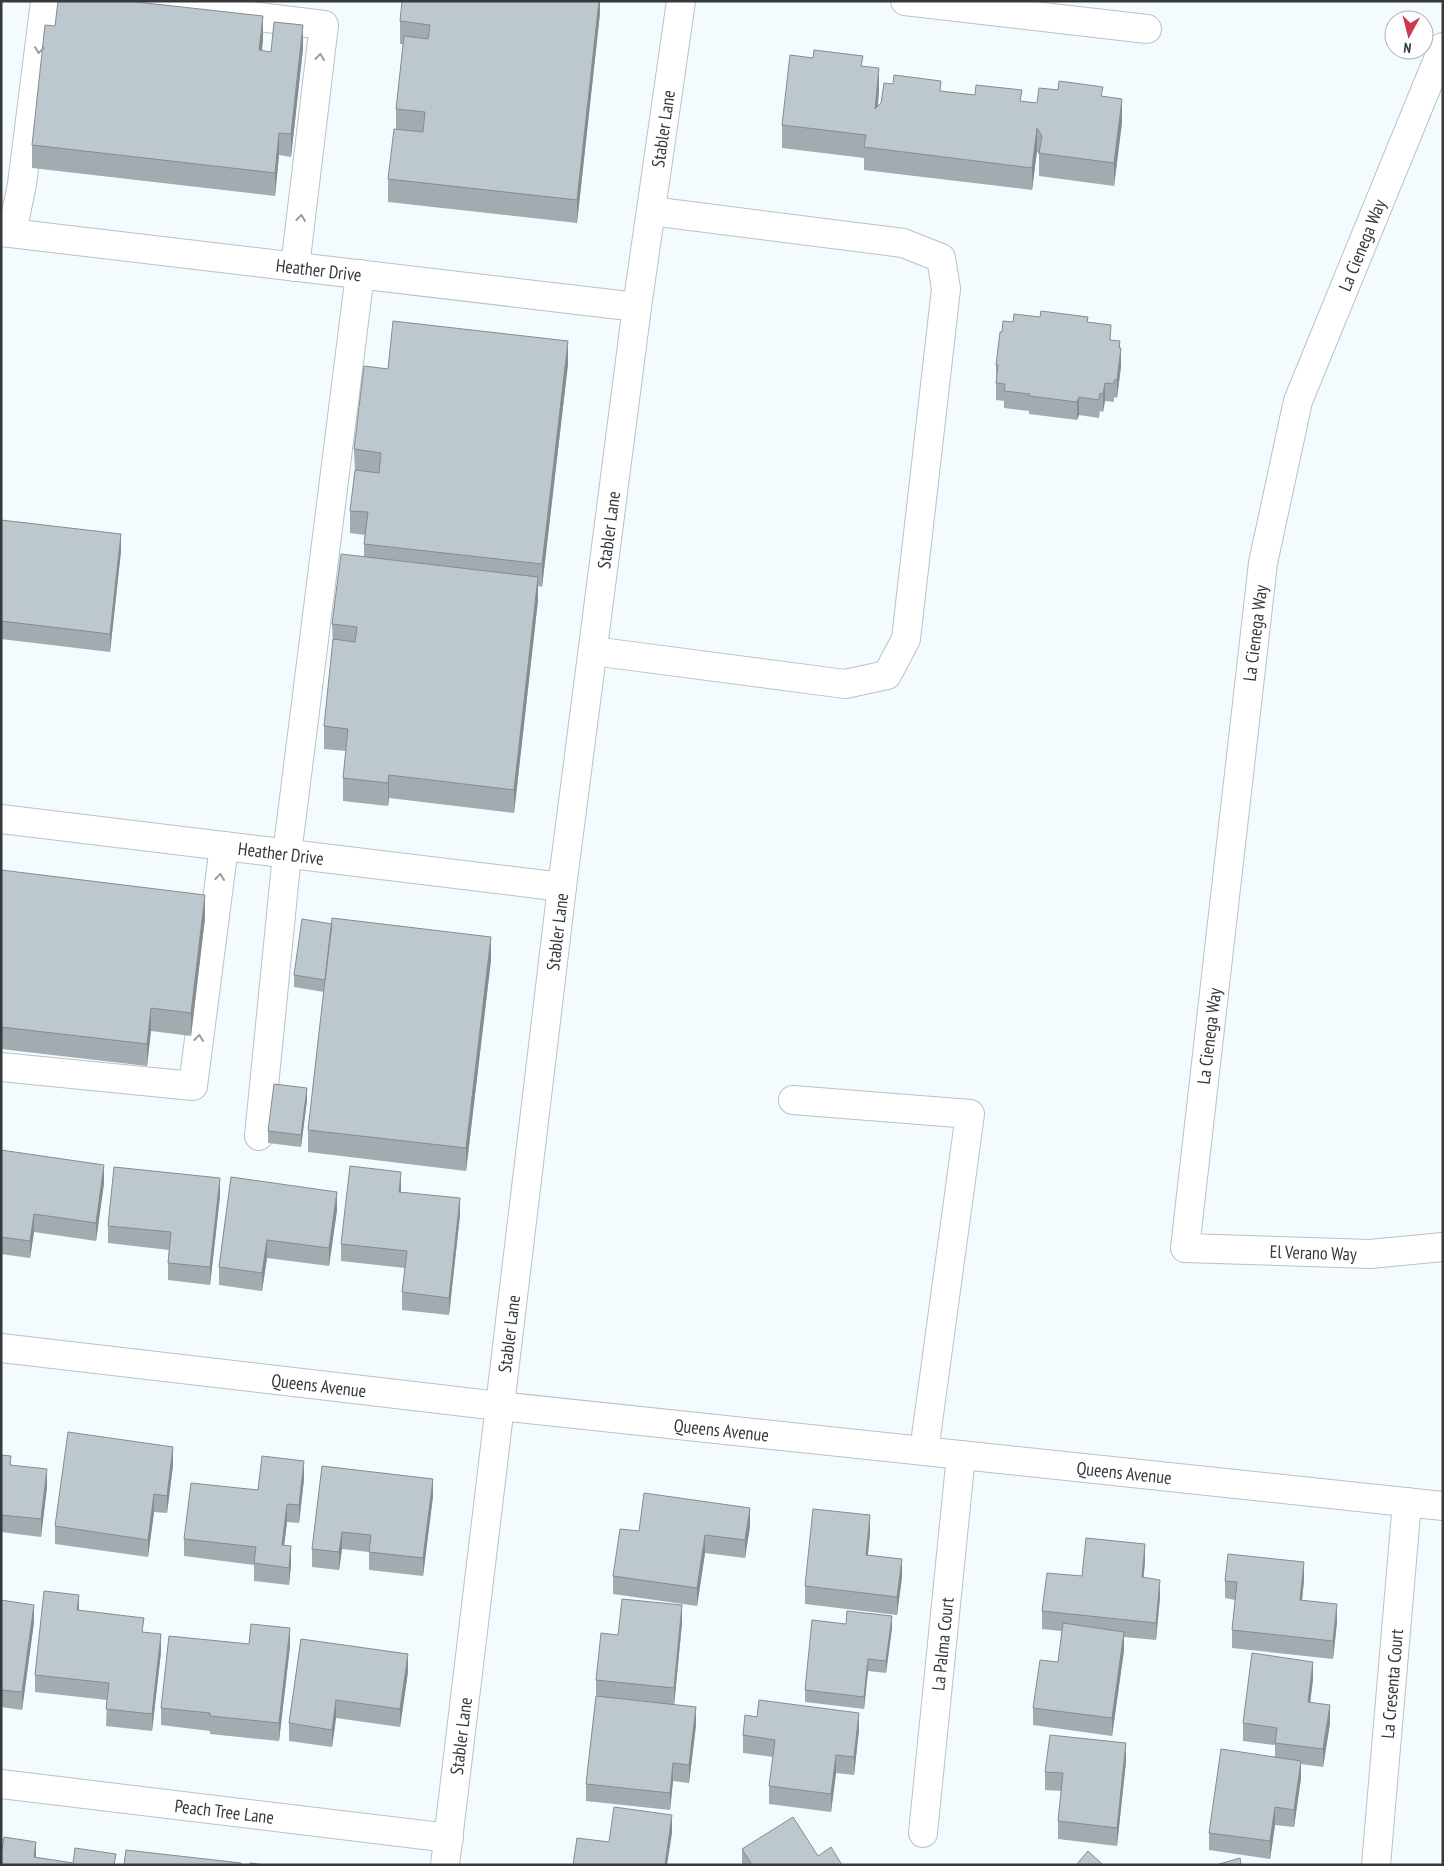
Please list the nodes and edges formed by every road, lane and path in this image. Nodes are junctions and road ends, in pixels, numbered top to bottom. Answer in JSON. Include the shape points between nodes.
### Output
{"nodes":[{"id":1,"x":45,"y":1,"type":"edge"},
{"id":2,"x":130,"y":1,"type":"edge"},
{"id":3,"x":681,"y":1,"type":"edge"},
{"id":4,"x":905,"y":1,"type":"edge"},
{"id":5,"x":1146,"y":29,"type":"dead end"},
{"id":6,"x":1443,"y":47,"type":"edge"},
{"id":7,"x":651,"y":211,"type":"junction"},
{"id":8,"x":6,"y":233,"type":"edge"},
{"id":9,"x":295,"y":267,"type":"junction"},
{"id":10,"x":360,"y":274,"type":"junction"},
{"id":11,"x":638,"y":307,"type":"junction"},
{"id":12,"x":593,"y":651,"type":"junction"},
{"id":13,"x":1,"y":818,"type":"edge"},
{"id":14,"x":224,"y":846,"type":"junction"},
{"id":15,"x":287,"y":854,"type":"junction"},
{"id":16,"x":562,"y":887,"type":"junction"},
{"id":17,"x":1,"y":1067,"type":"edge"},
{"id":18,"x":793,"y":1100,"type":"dead end"},
{"id":19,"x":259,"y":1136,"type":"dead end"},
{"id":20,"x":1443,"y":1247,"type":"edge"},
{"id":21,"x":1185,"y":1248,"type":"joint"},
{"id":22,"x":1,"y":1348,"type":"edge"},
{"id":23,"x":499,"y":1406,"type":"junction"},
{"id":24,"x":924,"y":1452,"type":"junction"},
{"id":25,"x":961,"y":1455,"type":"junction"},
{"id":26,"x":1408,"y":1502,"type":"junction"},
{"id":27,"x":1443,"y":1506,"type":"edge"},
{"id":28,"x":1,"y":1784,"type":"edge"},
{"id":29,"x":923,"y":1833,"type":"dead end"},
{"id":30,"x":447,"y":1852,"type":"edge"},
{"id":31,"x":1376,"y":1865,"type":"edge"}],
"edges":[{"from":1,"to":8,"type":"street","one_way":true,"via":[[22,184]]},
{"from":9,"to":2,"type":"street","one_way":true,"via":[[324,25]]},
{"from":3,"to":7,"type":"street","name":"Stabler Lane"},
{"from":4,"to":5,"type":"street"},
{"from":6,"to":21,"type":"street","name":"La Cienega Way","via":[[1298,401],[1263,563]]},
{"from":7,"to":11,"type":"street","name":"Stabler Lane"},
{"from":7,"to":12,"type":"street","via":[[903,243],[941,258],[946,289],[906,639],[887,675],[845,684]]},
{"from":8,"to":9,"type":"street","name":"Heather Drive"},
{"from":9,"to":10,"type":"street","name":"Heather Drive"},
{"from":10,"to":11,"type":"street","name":"Heather Drive"},
{"from":10,"to":15,"type":"street"},
{"from":11,"to":12,"type":"street","name":"Stabler Lane"},
{"from":12,"to":16,"type":"street","name":"Stabler Lane"},
{"from":13,"to":14,"type":"street","name":"Heather Drive"},
{"from":14,"to":15,"type":"street","name":"Heather Drive"},
{"from":17,"to":14,"type":"street","one_way":true,"via":[[193,1086]]},
{"from":15,"to":16,"type":"street","name":"Heather Drive"},
{"from":15,"to":19,"type":"street"},
{"from":16,"to":23,"type":"street","name":"Stabler Lane"},
{"from":18,"to":24,"type":"street","via":[[970,1114]]},
{"from":20,"to":21,"type":"street","name":"El Verano Way","via":[[1370,1254]]},
{"from":22,"to":23,"type":"street","name":"Queens Avenue"},
{"from":23,"to":24,"type":"street","name":"Queens Avenue"},
{"from":23,"to":30,"type":"street","name":"Stabler Lane"},
{"from":24,"to":25,"type":"street","name":"Queens Avenue"},
{"from":25,"to":26,"type":"street","name":"Queens Avenue"},
{"from":25,"to":29,"type":"street","name":"La Palma Court"},
{"from":26,"to":27,"type":"street","name":"Queens Avenue"},
{"from":26,"to":31,"type":"street","name":"La Cresenta Court"},
{"from":28,"to":30,"type":"street","name":"Peach Tree Lane"}]}
